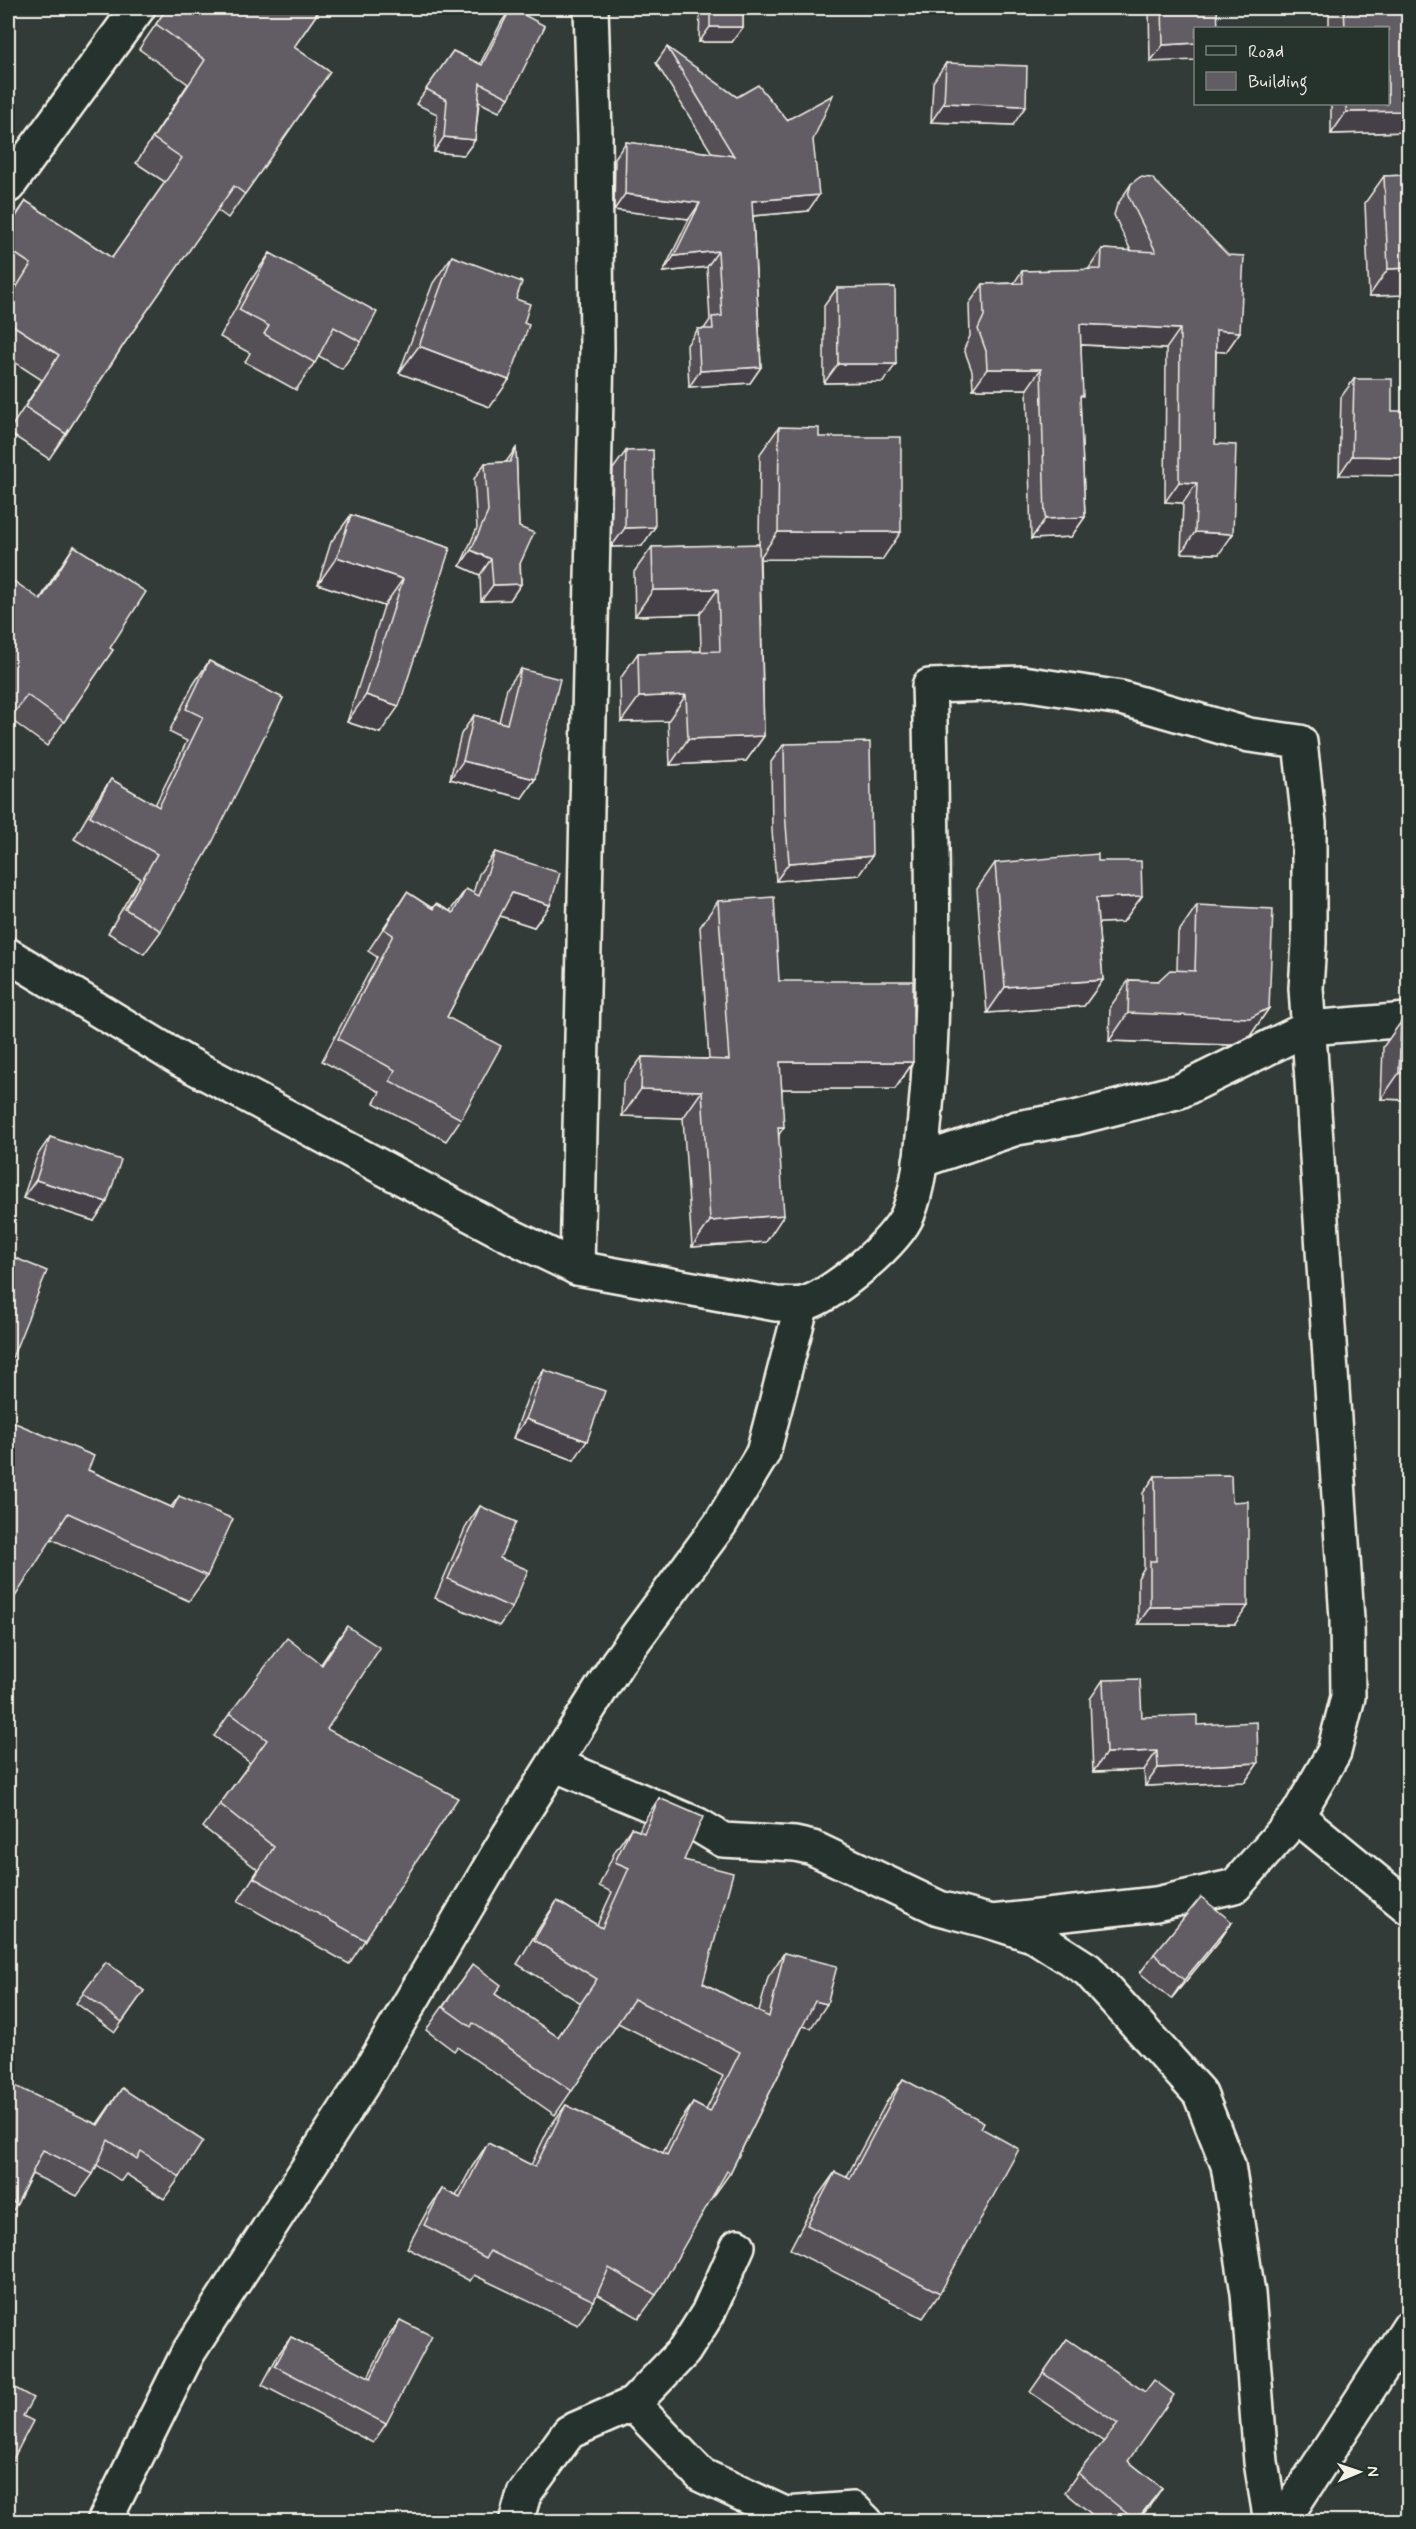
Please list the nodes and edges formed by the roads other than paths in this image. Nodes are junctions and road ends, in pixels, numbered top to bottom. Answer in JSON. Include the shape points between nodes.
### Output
{"nodes":[{"id":1,"x":138,"y":8,"type":"edge"},
{"id":2,"x":591,"y":8,"type":"edge"},
{"id":3,"x":8,"y":186,"type":"edge"},
{"id":4,"x":8,"y":955,"type":"edge"},
{"id":5,"x":1408,"y":1020,"type":"edge"},
{"id":6,"x":1308,"y":1028,"type":"junction"},
{"id":7,"x":920,"y":1161,"type":"junction"},
{"id":8,"x":577,"y":1268,"type":"junction"},
{"id":9,"x":802,"y":1304,"type":"junction"},
{"id":10,"x":554,"y":1764,"type":"junction"},
{"id":11,"x":1297,"y":1816,"type":"junction"},
{"id":12,"x":1408,"y":1907,"type":"edge"},
{"id":13,"x":992,"y":1922,"type":"junction"},
{"id":14,"x":738,"y":2246,"type":"dead end"},
{"id":15,"x":1408,"y":2328,"type":"edge"},
{"id":16,"x":633,"y":2404,"type":"junction"},
{"id":17,"x":104,"y":2522,"type":"edge"},
{"id":18,"x":516,"y":2522,"type":"edge"},
{"id":19,"x":866,"y":2522,"type":"edge"},
{"id":20,"x":1270,"y":2522,"type":"edge"},
{"id":21,"x":1282,"y":2522,"type":"edge"}],
"edges":[{"from":1,"to":3,"type":"street"},
{"from":2,"to":8,"type":"street","via":[[597,349]]},
{"from":4,"to":8,"type":"street","via":[[181,1060]]},
{"from":5,"to":6,"type":"street"},
{"from":6,"to":7,"type":"street","via":[[1180,1091],[1075,1118],[1017,1128]]},
{"from":6,"to":7,"type":"street","via":[[1309,823],[1300,742],[1249,735],[1121,698],[1023,683],[929,686],[933,958],[930,1066]]},
{"from":6,"to":11,"type":"street","via":[[1347,1619],[1348,1697],[1334,1752]]},
{"from":7,"to":9,"type":"street","via":[[907,1217],[892,1238],[844,1283]]},
{"from":8,"to":9,"type":"street","via":[[776,1304]]},
{"from":9,"to":10,"type":"street","via":[[764,1454],[720,1524],[618,1662]]},
{"from":10,"to":13,"type":"street","via":[[698,1825],[723,1840],[813,1848],[939,1908]]},
{"from":10,"to":17,"type":"street","via":[[361,2086],[188,2353]]},
{"from":11,"to":12,"type":"street"},
{"from":11,"to":13,"type":"street","via":[[1235,1886],[1156,1904]]},
{"from":13,"to":20,"type":"street","via":[[1035,1936],[1088,1970],[1200,2094],[1228,2164],[1248,2293],[1261,2462]]},
{"from":14,"to":16,"type":"street","via":[[708,2313],[684,2351]]},
{"from":15,"to":21,"type":"street"},
{"from":16,"to":18,"type":"street","via":[[569,2432],[524,2494]]},
{"from":16,"to":19,"type":"street","via":[[701,2475],[785,2514],[853,2509]]}]}
